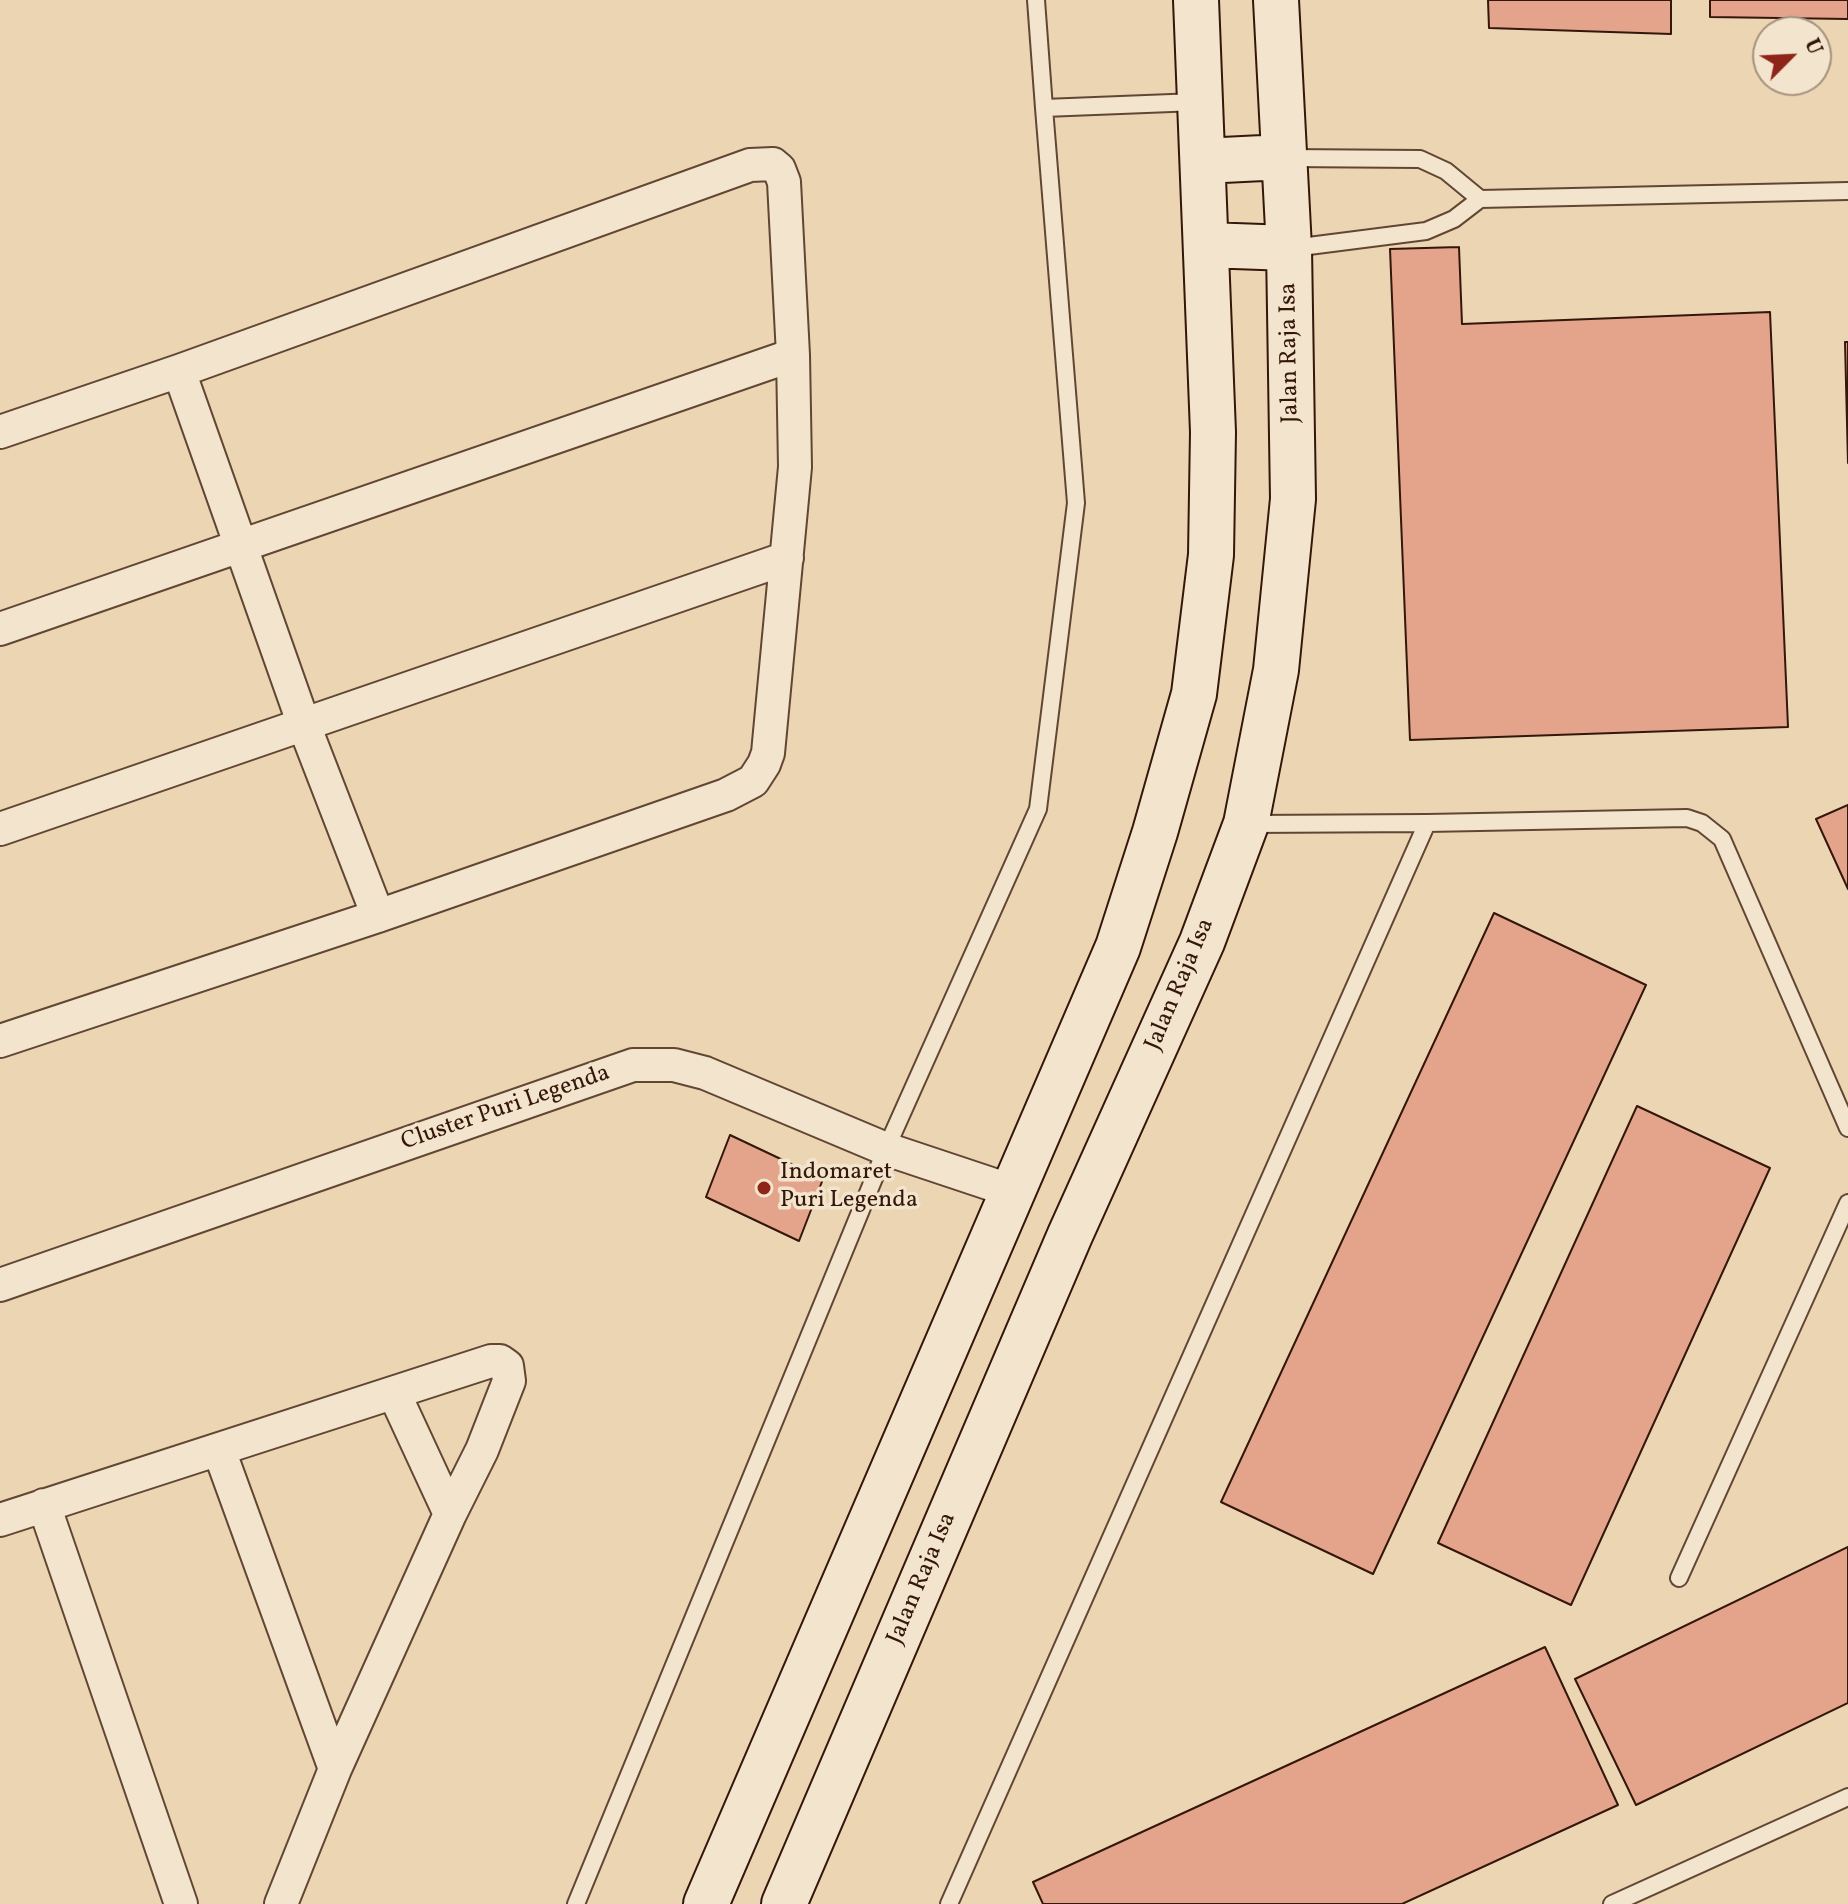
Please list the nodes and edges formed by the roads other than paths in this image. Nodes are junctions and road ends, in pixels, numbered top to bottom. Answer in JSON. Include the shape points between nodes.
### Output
{"nodes":[{"id":1,"x":1036,"y":0,"type":"edge"},
{"id":2,"x":1196,"y":0,"type":"edge"},
{"id":3,"x":1276,"y":0,"type":"edge"},
{"id":4,"x":1199,"y":102,"type":"junction"},
{"id":5,"x":1044,"y":108,"type":"junction"},
{"id":6,"x":1283,"y":157,"type":"junction"},
{"id":7,"x":1203,"y":161,"type":"junction"},
{"id":8,"x":1848,"y":191,"type":"edge"},
{"id":9,"x":1480,"y":199,"type":"junction"},
{"id":10,"x":1207,"y":245,"type":"junction"},
{"id":11,"x":1289,"y":248,"type":"junction"},
{"id":12,"x":793,"y":355,"type":"junction"},
{"id":13,"x":179,"y":371,"type":"junction"},
{"id":14,"x":0,"y":432,"type":"edge"},
{"id":15,"x":240,"y":544,"type":"junction"},
{"id":16,"x":787,"y":558,"type":"junction"},
{"id":17,"x":0,"y":629,"type":"edge"},
{"id":18,"x":304,"y":725,"type":"junction"},
{"id":19,"x":1427,"y":823,"type":"junction"},
{"id":20,"x":1246,"y":824,"type":"junction"},
{"id":21,"x":0,"y":829,"type":"edge"},
{"id":22,"x":378,"y":916,"type":"junction"},
{"id":23,"x":0,"y":1041,"type":"edge"},
{"id":24,"x":1848,"y":1128,"type":"edge"},
{"id":25,"x":886,"y":1149,"type":"junction"},
{"id":26,"x":1012,"y":1191,"type":"junction"},
{"id":27,"x":1848,"y":1203,"type":"edge"},
{"id":28,"x":0,"y":1285,"type":"edge"},
{"id":29,"x":394,"y":1393,"type":"junction"},
{"id":30,"x":219,"y":1450,"type":"junction"},
{"id":31,"x":44,"y":1505,"type":"junction"},
{"id":32,"x":450,"y":1514,"type":"junction"},
{"id":33,"x":0,"y":1520,"type":"edge"},
{"id":34,"x":1679,"y":1578,"type":"dead end"},
{"id":35,"x":335,"y":1769,"type":"junction"},
{"id":36,"x":1848,"y":1797,"type":"edge"},
{"id":37,"x":181,"y":1904,"type":"edge"},
{"id":38,"x":281,"y":1904,"type":"edge"},
{"id":39,"x":576,"y":1904,"type":"edge"},
{"id":40,"x":706,"y":1904,"type":"edge"},
{"id":41,"x":784,"y":1904,"type":"edge"},
{"id":42,"x":949,"y":1904,"type":"edge"},
{"id":43,"x":1612,"y":1904,"type":"edge"}],
"edges":[{"from":1,"to":5,"type":"lane"},
{"from":2,"to":4,"type":"main road"},
{"from":3,"to":6,"type":"main road","name":"Jalan Raja Isa"},
{"from":4,"to":5,"type":"lane"},
{"from":4,"to":7,"type":"main road"},
{"from":5,"to":25,"type":"lane","via":[[1076,503],[1038,809]]},
{"from":6,"to":7,"type":"main road"},
{"from":6,"to":9,"type":"lane","via":[[1420,159],[1446,171]]},
{"from":6,"to":11,"type":"main road","name":"Jalan Raja Isa"},
{"from":7,"to":10,"type":"main road"},
{"from":8,"to":9,"type":"lane"},
{"from":9,"to":11,"type":"lane","via":[[1426,231]]},
{"from":10,"to":11,"type":"main road"},
{"from":10,"to":26,"type":"main road","via":[[1211,555],[1194,694],[1118,947]]},
{"from":11,"to":20,"type":"main road","name":"Jalan Raja Isa","via":[[1293,499],[1276,670]]},
{"from":12,"to":13,"type":"street","via":[[784,182],[779,169],[762,163]]},
{"from":12,"to":15,"type":"street"},
{"from":12,"to":16,"type":"street","via":[[795,467]]},
{"from":13,"to":14,"type":"street"},
{"from":13,"to":15,"type":"street"},
{"from":15,"to":17,"type":"street"},
{"from":15,"to":18,"type":"street"},
{"from":16,"to":18,"type":"street"},
{"from":16,"to":22,"type":"street","via":[[768,753],[753,781],[726,795]]},
{"from":18,"to":21,"type":"street"},
{"from":18,"to":22,"type":"street"},
{"from":19,"to":20,"type":"lane"},
{"from":19,"to":24,"type":"lane","via":[[1687,818],[1712,830],[1722,839]]},
{"from":19,"to":42,"type":"lane"},
{"from":20,"to":41,"type":"main road","name":"Jalan Raja Isa","via":[[1202,942],[1070,1235]]},
{"from":22,"to":23,"type":"street"},
{"from":25,"to":26,"type":"street","name":"Cluster Puri Legenda"},
{"from":25,"to":28,"type":"street","name":"Cluster Puri Legenda","via":[[705,1073],[674,1065],[633,1065]]},
{"from":25,"to":39,"type":"lane"},
{"from":26,"to":40,"type":"main road"},
{"from":27,"to":34,"type":"lane"},
{"from":29,"to":30,"type":"street"},
{"from":29,"to":32,"type":"street"},
{"from":29,"to":32,"type":"street","via":[[491,1361],[507,1366],[504,1395]]},
{"from":30,"to":31,"type":"street"},
{"from":30,"to":35,"type":"street"},
{"from":31,"to":33,"type":"street"},
{"from":31,"to":37,"type":"street"},
{"from":32,"to":35,"type":"street"},
{"from":35,"to":38,"type":"street"},
{"from":36,"to":43,"type":"lane"}]}
